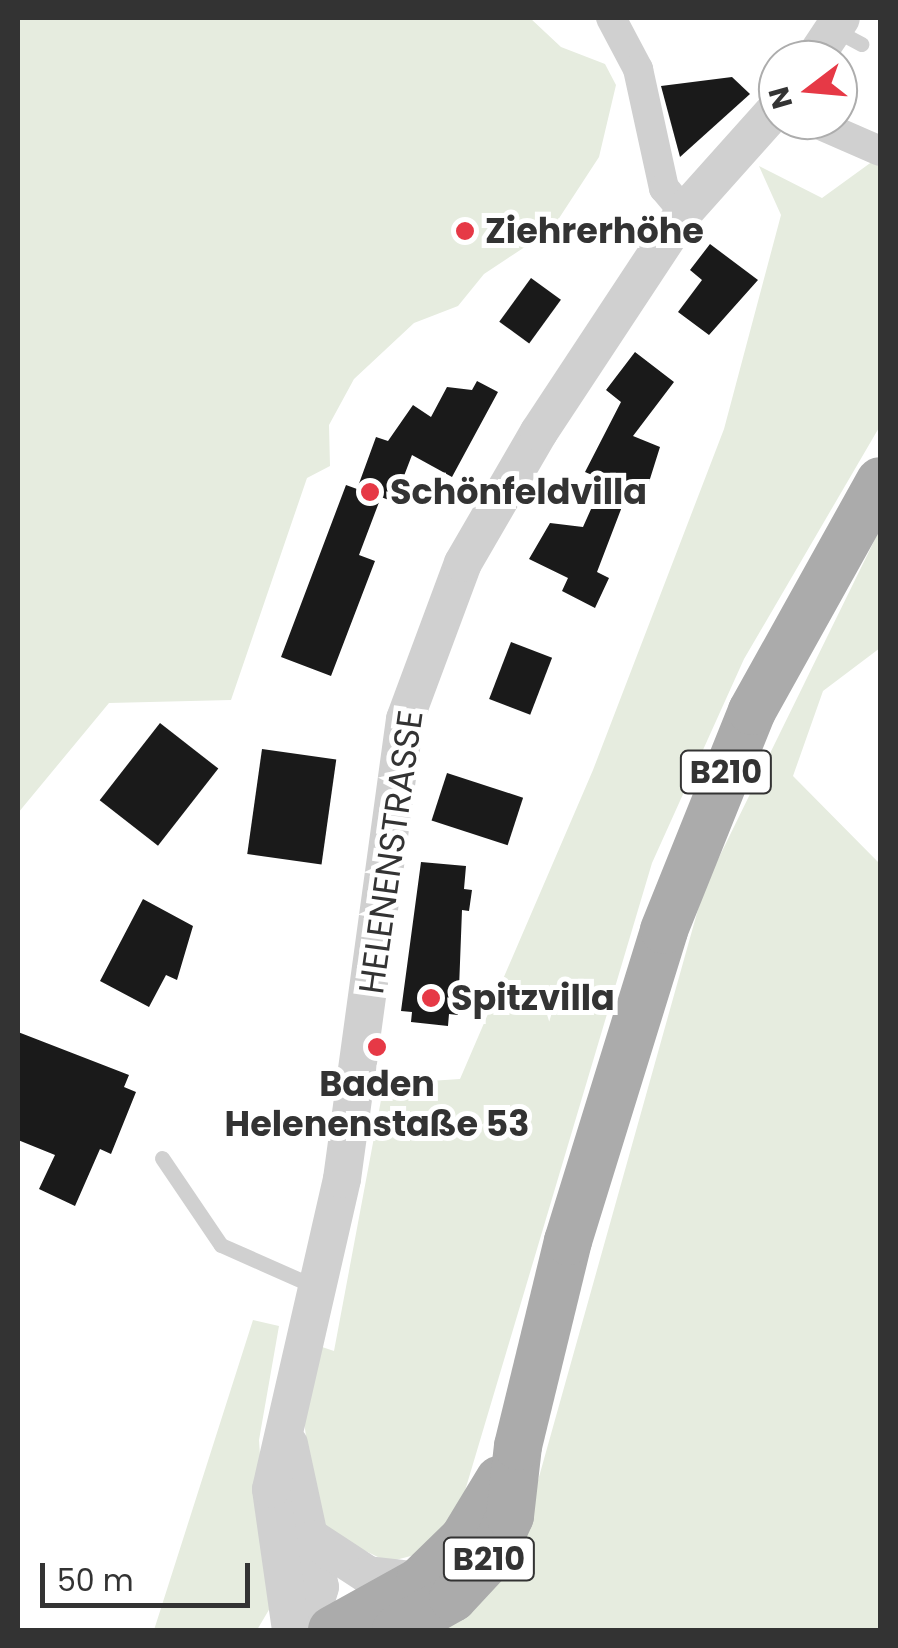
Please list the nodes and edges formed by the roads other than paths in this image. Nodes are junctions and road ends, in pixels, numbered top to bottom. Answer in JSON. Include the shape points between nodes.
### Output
{"nodes":[{"id":1,"x":610,"y":18,"type":"edge"},
{"id":2,"x":758,"y":129,"type":"edge"},
{"id":3,"x":855,"y":140,"type":"edge"},
{"id":4,"x":878,"y":150,"type":"edge"},
{"id":5,"x":684,"y":212,"type":"junction"},
{"id":6,"x":880,"y":481,"type":"edge"},
{"id":7,"x":162,"y":1158,"type":"dead end"},
{"id":8,"x":318,"y":1288,"type":"junction"},
{"id":9,"x":285,"y":1397,"type":"junction"},
{"id":10,"x":518,"y":1446,"type":"junction"},
{"id":11,"x":313,"y":1539,"type":"junction"},
{"id":12,"x":420,"y":1581,"type":"junction"},
{"id":13,"x":291,"y":1630,"type":"edge"},
{"id":14,"x":307,"y":1630,"type":"edge"},
{"id":15,"x":332,"y":1630,"type":"edge"},
{"id":16,"x":396,"y":1630,"type":"edge"}],
"edges":[{"from":1,"to":5,"type":"street","via":[[638,69],[664,188]]},
{"from":2,"to":5,"type":"street","name":"HELENENSTRASSE"},
{"from":3,"to":4,"type":"street"},
{"from":5,"to":8,"type":"street","name":"HELENENSTRASSE","via":[[463,562],[406,719],[352,1113]]},
{"from":6,"to":10,"type":"main road","number":"B210","via":[[760,696],[691,855],[594,1147]]},
{"from":7,"to":8,"type":"lane","via":[[222,1245]]},
{"from":8,"to":9,"type":"street","name":"HELENENSTRASSE"},
{"from":9,"to":11,"type":"street","name":"HELENENSTRASSE","via":[[292,1474]]},
{"from":9,"to":13,"type":"street","name":"HELENENSTRASSE","via":[[271,1489]]},
{"from":10,"to":12,"type":"main road","number":"B210","via":[[464,1538]]},
{"from":10,"to":16,"type":"main road","number":"B210","via":[[510,1516],[492,1556],[453,1598]]},
{"from":11,"to":12,"type":"street","via":[[368,1575]]},
{"from":11,"to":14,"type":"street","name":"HELENENSTRASSE","via":[[320,1587]]},
{"from":12,"to":15,"type":"main road","number":"B210"}]}
